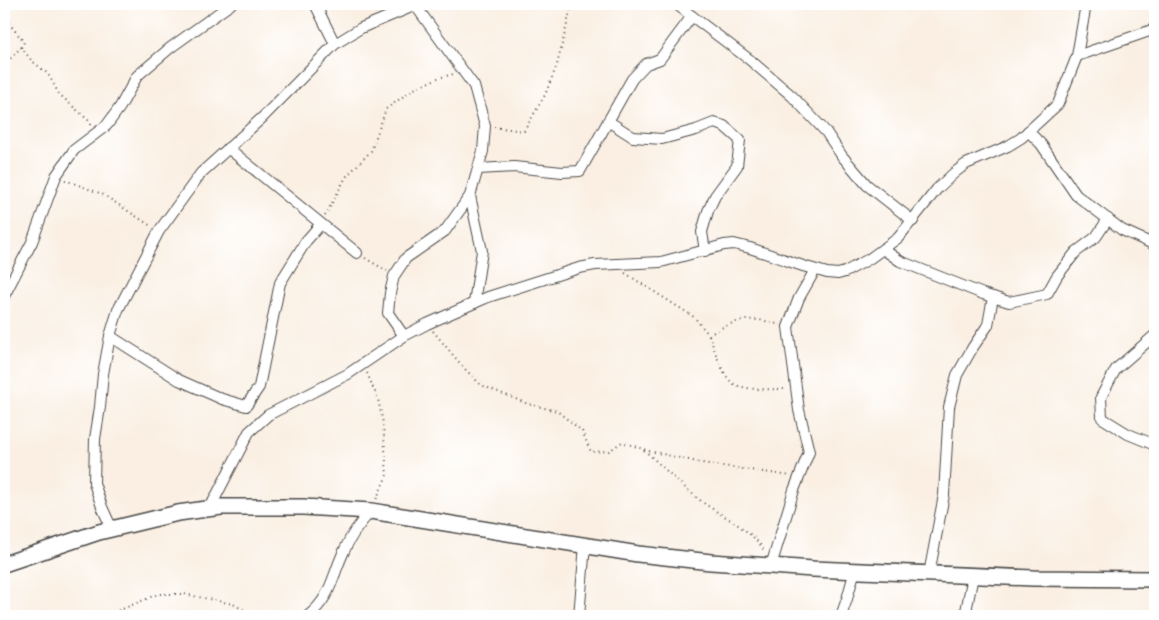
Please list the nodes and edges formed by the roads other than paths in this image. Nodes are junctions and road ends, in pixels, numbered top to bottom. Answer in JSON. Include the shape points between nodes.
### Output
{"nodes":[{"id":1,"x":231,"y":4,"type":"edge"},
{"id":2,"x":315,"y":4,"type":"edge"},
{"id":3,"x":417,"y":4,"type":"edge"},
{"id":4,"x":676,"y":4,"type":"edge"},
{"id":5,"x":1086,"y":4,"type":"edge"},
{"id":6,"x":401,"y":8,"type":"edge"},
{"id":7,"x":692,"y":16,"type":"junction"},
{"id":8,"x":1155,"y":29,"type":"edge"},
{"id":9,"x":335,"y":44,"type":"junction"},
{"id":10,"x":1077,"y":56,"type":"junction"},
{"id":11,"x":608,"y":121,"type":"junction"},
{"id":12,"x":1028,"y":132,"type":"junction"},
{"id":13,"x":228,"y":148,"type":"junction"},
{"id":14,"x":478,"y":170,"type":"junction"},
{"id":15,"x":470,"y":196,"type":"junction"},
{"id":16,"x":1108,"y":219,"type":"junction"},
{"id":17,"x":913,"y":221,"type":"junction"},
{"id":18,"x":320,"y":225,"type":"junction"},
{"id":19,"x":1155,"y":246,"type":"edge"},
{"id":20,"x":883,"y":249,"type":"junction"},
{"id":21,"x":705,"y":251,"type":"junction"},
{"id":22,"x":357,"y":253,"type":"road end"},
{"id":23,"x":815,"y":270,"type":"junction"},
{"id":24,"x":4,"y":296,"type":"edge"},
{"id":25,"x":994,"y":298,"type":"junction"},
{"id":26,"x":474,"y":303,"type":"junction"},
{"id":27,"x":1155,"y":335,"type":"edge"},
{"id":28,"x":110,"y":336,"type":"junction"},
{"id":29,"x":404,"y":336,"type":"junction"},
{"id":30,"x":1155,"y":445,"type":"edge"},
{"id":31,"x":210,"y":508,"type":"junction"},
{"id":32,"x":371,"y":511,"type":"junction"},
{"id":33,"x":112,"y":529,"type":"junction"},
{"id":34,"x":585,"y":545,"type":"junction"},
{"id":35,"x":4,"y":564,"type":"edge"},
{"id":36,"x":770,"y":566,"type":"junction"},
{"id":37,"x":854,"y":570,"type":"junction"},
{"id":38,"x":929,"y":574,"type":"junction"},
{"id":39,"x":973,"y":576,"type":"junction"},
{"id":40,"x":1155,"y":579,"type":"edge"},
{"id":41,"x":308,"y":616,"type":"edge"},
{"id":42,"x":579,"y":616,"type":"edge"},
{"id":43,"x":841,"y":616,"type":"edge"},
{"id":44,"x":965,"y":616,"type":"edge"}],
"edges":[{"from":1,"to":24,"type":"street","via":[[137,76],[107,125],[74,150],[56,176],[32,242]]},
{"from":2,"to":9,"type":"street"},
{"from":3,"to":6,"type":"street"},
{"from":3,"to":14,"type":"street","via":[[474,86],[485,126]]},
{"from":4,"to":7,"type":"street"},
{"from":5,"to":10,"type":"street"},
{"from":6,"to":9,"type":"street"},
{"from":7,"to":11,"type":"street","via":[[660,59],[646,64],[632,79]]},
{"from":7,"to":17,"type":"street","via":[[792,96],[826,132],[867,185]]},
{"from":8,"to":10,"type":"street"},
{"from":9,"to":13,"type":"street"},
{"from":10,"to":12,"type":"street","via":[[1058,104]]},
{"from":11,"to":14,"type":"street","via":[[580,171],[514,167]]},
{"from":11,"to":21,"type":"street","via":[[633,136],[662,139],[714,123],[724,126],[740,140],[737,166],[708,211],[702,232]]},
{"from":12,"to":16,"type":"street","via":[[1041,144],[1076,195]]},
{"from":12,"to":17,"type":"street","via":[[1008,146],[966,164],[954,173],[937,189]]},
{"from":13,"to":18,"type":"street"},
{"from":13,"to":28,"type":"street","via":[[201,173],[159,232],[118,310]]},
{"from":14,"to":15,"type":"street"},
{"from":15,"to":26,"type":"street","via":[[482,251]]},
{"from":15,"to":29,"type":"street","via":[[445,231],[406,258],[394,276],[388,313]]},
{"from":16,"to":19,"type":"street","via":[[1122,230]]},
{"from":16,"to":25,"type":"street","via":[[1096,237],[1076,252],[1047,294],[1009,302]]},
{"from":17,"to":20,"type":"street"},
{"from":18,"to":22,"type":"street"},
{"from":18,"to":28,"type":"street","via":[[280,283],[259,387],[246,406],[178,380]]},
{"from":20,"to":23,"type":"street","via":[[844,272]]},
{"from":20,"to":25,"type":"street","via":[[900,261]]},
{"from":21,"to":23,"type":"street","via":[[734,244]]},
{"from":21,"to":26,"type":"street","via":[[661,262],[579,268]]},
{"from":23,"to":36,"type":"street","via":[[788,327],[796,390],[809,452]]},
{"from":25,"to":38,"type":"street","via":[[988,325],[957,375],[949,407],[944,495]]},
{"from":26,"to":29,"type":"street"},
{"from":27,"to":30,"type":"street","via":[[1116,369],[1101,397],[1102,418]]},
{"from":28,"to":33,"type":"street","via":[[95,439],[94,483]]},
{"from":29,"to":31,"type":"street","via":[[348,374],[268,415],[248,432]]},
{"from":31,"to":32,"type":"main road","via":[[303,507]]},
{"from":31,"to":33,"type":"main road"},
{"from":32,"to":34,"type":"main road"},
{"from":32,"to":41,"type":"street","via":[[358,525],[345,548],[325,600]]},
{"from":33,"to":35,"type":"main road"},
{"from":34,"to":36,"type":"main road","via":[[638,554]]},
{"from":34,"to":42,"type":"street"},
{"from":36,"to":37,"type":"main road"},
{"from":37,"to":38,"type":"main road"},
{"from":37,"to":43,"type":"street"},
{"from":38,"to":39,"type":"main road"},
{"from":39,"to":40,"type":"main road"},
{"from":39,"to":44,"type":"street"}]}
